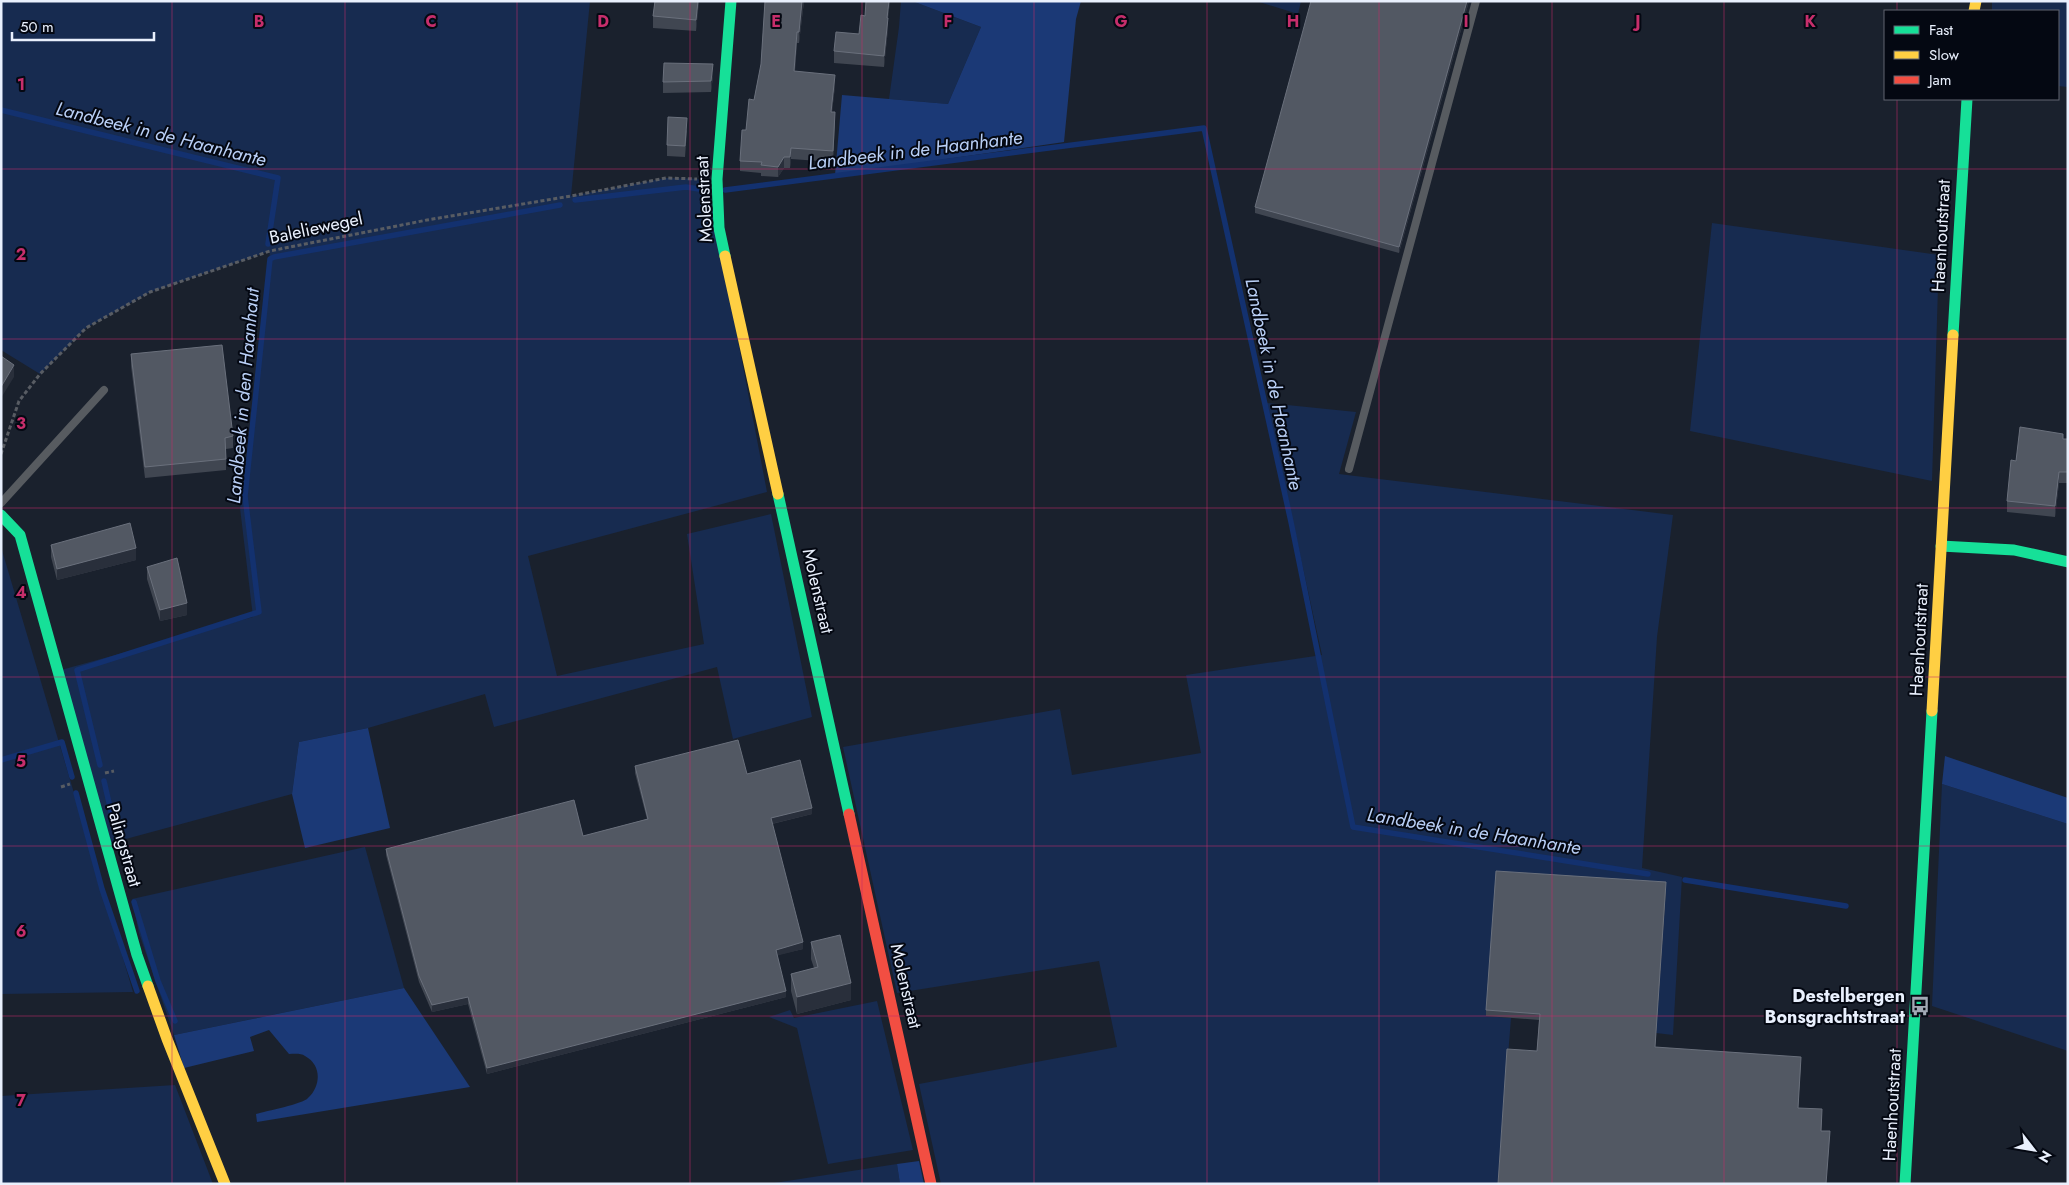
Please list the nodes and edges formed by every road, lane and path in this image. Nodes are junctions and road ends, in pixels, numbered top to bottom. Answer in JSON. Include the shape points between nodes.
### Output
{"nodes":[{"id":1,"x":731,"y":1,"type":"edge"},
{"id":2,"x":1476,"y":1,"type":"edge"},
{"id":3,"x":1967,"y":100,"type":"edge"},
{"id":4,"x":717,"y":182,"type":"junction"},
{"id":5,"x":104,"y":390,"type":"dead end"},
{"id":6,"x":1,"y":454,"type":"edge"},
{"id":7,"x":1349,"y":469,"type":"dead end"},
{"id":8,"x":1,"y":503,"type":"edge"},
{"id":9,"x":1,"y":515,"type":"edge"},
{"id":10,"x":1941,"y":546,"type":"junction"},
{"id":11,"x":2068,"y":562,"type":"edge"},
{"id":12,"x":225,"y":1184,"type":"edge"},
{"id":13,"x":932,"y":1184,"type":"edge"},
{"id":14,"x":1905,"y":1184,"type":"edge"}],
"edges":[{"from":1,"to":4,"type":"street","name":"Molenstraat"},
{"from":2,"to":7,"type":"lane"},
{"from":3,"to":10,"type":"street","name":"Haenhoutstraat"},
{"from":4,"to":6,"type":"path","name":"Baleliewegel","via":[[666,178],[427,220],[270,251],[150,292],[86,328],[40,374],[19,401]]},
{"from":4,"to":13,"type":"street","name":"Molenstraat","via":[[720,228]]},
{"from":5,"to":8,"type":"lane"},
{"from":9,"to":12,"type":"street","name":"Palingstraat","via":[[20,535],[136,955]]},
{"from":10,"to":11,"type":"street","via":[[2014,550]]},
{"from":10,"to":14,"type":"street","name":"Haenhoutstraat"}]}
